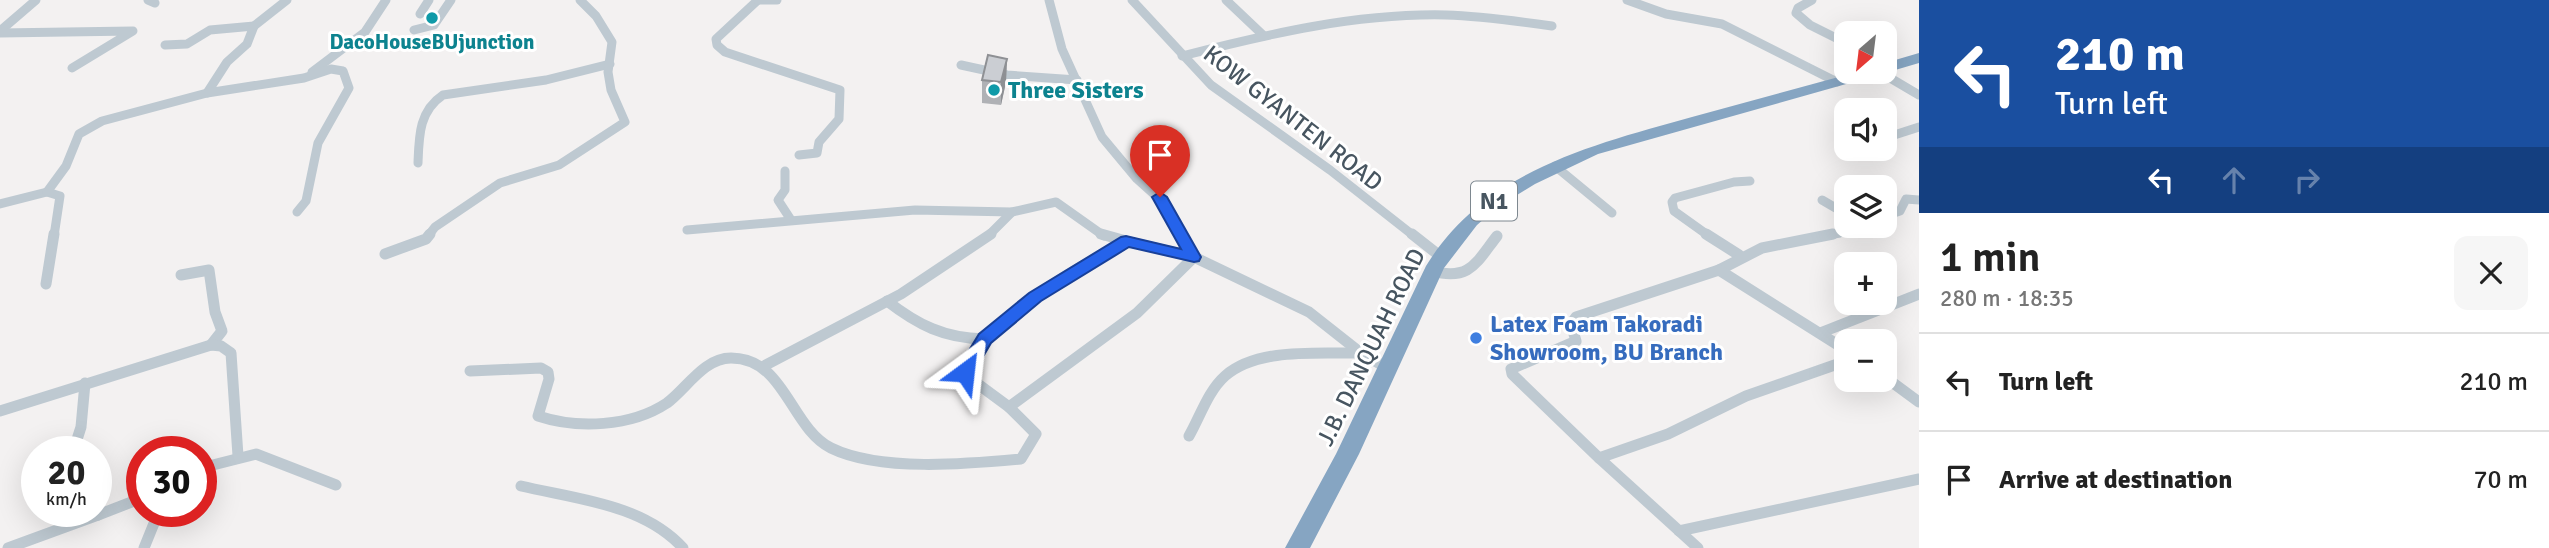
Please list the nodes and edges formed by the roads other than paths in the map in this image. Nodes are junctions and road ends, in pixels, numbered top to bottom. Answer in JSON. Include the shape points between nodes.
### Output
{"nodes":[{"id":1,"x":36,"y":0,"type":"edge"},
{"id":2,"x":287,"y":0,"type":"edge"},
{"id":3,"x":386,"y":0,"type":"edge"},
{"id":4,"x":429,"y":0,"type":"edge"},
{"id":5,"x":451,"y":0,"type":"edge"},
{"id":6,"x":580,"y":0,"type":"edge"},
{"id":7,"x":758,"y":0,"type":"edge"},
{"id":8,"x":777,"y":0,"type":"edge"},
{"id":9,"x":1049,"y":0,"type":"edge"},
{"id":10,"x":1132,"y":0,"type":"edge"},
{"id":11,"x":1226,"y":0,"type":"edge"},
{"id":12,"x":1627,"y":0,"type":"edge"},
{"id":13,"x":1812,"y":0,"type":"edge"},
{"id":14,"x":420,"y":14,"type":"dead end"},
{"id":15,"x":254,"y":26,"type":"junction"},
{"id":16,"x":1552,"y":26,"type":"dead end"},
{"id":17,"x":414,"y":30,"type":"dead end"},
{"id":18,"x":0,"y":32,"type":"edge"},
{"id":19,"x":1264,"y":36,"type":"junction"},
{"id":20,"x":1834,"y":37,"type":"edge"},
{"id":21,"x":165,"y":45,"type":"dead end"},
{"id":22,"x":1182,"y":56,"type":"junction"},
{"id":23,"x":1919,"y":58,"type":"edge"},
{"id":24,"x":610,"y":64,"type":"junction"},
{"id":25,"x":1897,"y":64,"type":"edge"},
{"id":26,"x":961,"y":65,"type":"dead end"},
{"id":27,"x":72,"y":68,"type":"dead end"},
{"id":28,"x":304,"y":78,"type":"junction"},
{"id":29,"x":1077,"y":80,"type":"junction"},
{"id":30,"x":1834,"y":80,"type":"edge"},
{"id":31,"x":1897,"y":82,"type":"edge"},
{"id":32,"x":1834,"y":83,"type":"edge"},
{"id":33,"x":207,"y":93,"type":"junction"},
{"id":34,"x":1919,"y":95,"type":"edge"},
{"id":35,"x":1919,"y":127,"type":"edge"},
{"id":36,"x":1897,"y":134,"type":"edge"},
{"id":37,"x":799,"y":155,"type":"dead end"},
{"id":38,"x":418,"y":163,"type":"dead end"},
{"id":39,"x":1555,"y":166,"type":"junction"},
{"id":40,"x":786,"y":171,"type":"dead end"},
{"id":41,"x":1750,"y":181,"type":"dead end"},
{"id":42,"x":47,"y":192,"type":"junction"},
{"id":43,"x":1822,"y":200,"type":"dead end"},
{"id":44,"x":1919,"y":200,"type":"edge"},
{"id":45,"x":0,"y":204,"type":"edge"},
{"id":46,"x":1834,"y":207,"type":"edge"},
{"id":47,"x":297,"y":212,"type":"dead end"},
{"id":48,"x":1012,"y":212,"type":"junction"},
{"id":49,"x":1897,"y":212,"type":"edge"},
{"id":50,"x":1612,"y":213,"type":"dead end"},
{"id":51,"x":791,"y":220,"type":"junction"},
{"id":52,"x":687,"y":230,"type":"dead end"},
{"id":53,"x":1834,"y":234,"type":"edge"},
{"id":54,"x":1497,"y":236,"type":"dead end"},
{"id":55,"x":1126,"y":241,"type":"junction"},
{"id":56,"x":385,"y":254,"type":"dead end"},
{"id":57,"x":1739,"y":255,"type":"junction"},
{"id":58,"x":1194,"y":257,"type":"junction"},
{"id":59,"x":1436,"y":264,"type":"junction"},
{"id":60,"x":1718,"y":270,"type":"junction"},
{"id":61,"x":181,"y":275,"type":"dead end"},
{"id":62,"x":46,"y":284,"type":"dead end"},
{"id":63,"x":1919,"y":294,"type":"edge"},
{"id":64,"x":887,"y":302,"type":"junction"},
{"id":65,"x":1820,"y":332,"type":"junction"},
{"id":66,"x":985,"y":339,"type":"junction"},
{"id":67,"x":1834,"y":342,"type":"edge"},
{"id":68,"x":211,"y":345,"type":"junction"},
{"id":69,"x":1362,"y":353,"type":"junction"},
{"id":70,"x":1834,"y":365,"type":"edge"},
{"id":71,"x":764,"y":366,"type":"junction"},
{"id":72,"x":1387,"y":368,"type":"junction"},
{"id":73,"x":470,"y":371,"type":"dead end"},
{"id":74,"x":85,"y":383,"type":"junction"},
{"id":75,"x":1897,"y":386,"type":"edge"},
{"id":76,"x":1919,"y":402,"type":"edge"},
{"id":77,"x":1007,"y":408,"type":"junction"},
{"id":78,"x":0,"y":411,"type":"edge"},
{"id":79,"x":78,"y":436,"type":"edge"},
{"id":80,"x":1189,"y":436,"type":"dead end"},
{"id":81,"x":238,"y":456,"type":"junction"},
{"id":82,"x":1599,"y":458,"type":"junction"},
{"id":83,"x":217,"y":463,"type":"edge"},
{"id":84,"x":1919,"y":479,"type":"edge"},
{"id":85,"x":336,"y":485,"type":"dead end"},
{"id":86,"x":521,"y":486,"type":"dead end"},
{"id":87,"x":59,"y":527,"type":"edge"},
{"id":88,"x":153,"y":527,"type":"edge"},
{"id":89,"x":1679,"y":531,"type":"junction"},
{"id":90,"x":1694,"y":547,"type":"edge"},
{"id":91,"x":8,"y":548,"type":"edge"},
{"id":92,"x":144,"y":548,"type":"edge"},
{"id":93,"x":683,"y":548,"type":"edge"},
{"id":94,"x":1297,"y":548,"type":"edge"}],
"edges":[{"from":1,"to":18,"type":"street"},
{"from":2,"to":15,"type":"street"},
{"from":3,"to":28,"type":"street","via":[[382,15],[367,32]]},
{"from":4,"to":14,"type":"street"},
{"from":5,"to":17,"type":"street","via":[[434,25]]},
{"from":6,"to":24,"type":"street","via":[[612,42]]},
{"from":7,"to":8,"type":"street"},
{"from":7,"to":37,"type":"street","via":[[716,39],[717,45],[725,52],[840,90],[839,119],[819,142],[817,153]]},
{"from":9,"to":29,"type":"street","via":[[1062,49]]},
{"from":10,"to":22,"type":"street","name":"KOW GYANTEN ROAD"},
{"from":11,"to":19,"type":"street"},
{"from":12,"to":30,"type":"street","via":[[1665,14],[1722,24]]},
{"from":13,"to":20,"type":"street","via":[[1796,13]]},
{"from":15,"to":21,"type":"street","via":[[210,30],[187,44]]},
{"from":15,"to":33,"type":"street","via":[[247,44],[227,62]]},
{"from":16,"to":19,"type":"street","via":[[1432,15]]},
{"from":18,"to":27,"type":"street","via":[[133,31]]},
{"from":19,"to":22,"type":"street"},
{"from":22,"to":59,"type":"street","name":"KOW GYANTEN ROAD","via":[[1210,85],[1330,170]]},
{"from":23,"to":25,"type":"highway"},
{"from":24,"to":38,"type":"street","via":[[546,80],[443,95],[429,104],[419,135]]},
{"from":24,"to":56,"type":"street","via":[[611,90],[625,122],[559,165],[500,183],[435,227],[426,239]]},
{"from":26,"to":29,"type":"street","via":[[1007,75]]},
{"from":28,"to":33,"type":"street"},
{"from":28,"to":47,"type":"street","via":[[331,69],[343,71],[349,88],[318,143],[306,201]]},
{"from":29,"to":58,"type":"street","via":[[1102,137],[1137,179],[1167,205]]},
{"from":31,"to":34,"type":"street"},
{"from":32,"to":39,"type":"highway","name":"J.B. DANQUAH ROAD","number":"N1","via":[[1637,135]]},
{"from":33,"to":42,"type":"street","via":[[91,126],[79,134],[66,166]]},
{"from":35,"to":36,"type":"street"},
{"from":39,"to":50,"type":"street"},
{"from":39,"to":59,"type":"highway","name":"J.B. DANQUAH ROAD","number":"N1","via":[[1491,203]]},
{"from":40,"to":51,"type":"street","via":[[785,190],[778,200]]},
{"from":41,"to":57,"type":"street","via":[[1672,202],[1681,218]]},
{"from":42,"to":45,"type":"street"},
{"from":42,"to":62,"type":"street","via":[[60,196]]},
{"from":43,"to":46,"type":"street"},
{"from":44,"to":49,"type":"street","via":[[1906,199]]},
{"from":48,"to":51,"type":"street","via":[[915,210]]},
{"from":48,"to":55,"type":"street","via":[[1056,202],[1104,236]]},
{"from":48,"to":64,"type":"street","via":[[997,230]]},
{"from":51,"to":52,"type":"street"},
{"from":53,"to":57,"type":"street","via":[[1762,246]]},
{"from":54,"to":59,"type":"street","via":[[1464,275],[1452,278]]},
{"from":55,"to":58,"type":"street"},
{"from":55,"to":66,"type":"street","via":[[1035,297]]},
{"from":57,"to":60,"type":"street"},
{"from":58,"to":69,"type":"street","via":[[1310,312]]},
{"from":58,"to":77,"type":"street","via":[[1137,313]]},
{"from":59,"to":72,"type":"highway","name":"J.B. DANQUAH ROAD","number":"N1"},
{"from":60,"to":65,"type":"street"},
{"from":60,"to":82,"type":"street","via":[[1576,317],[1571,324],[1576,341],[1511,369]]},
{"from":61,"to":68,"type":"street","via":[[209,270],[222,331]]},
{"from":63,"to":65,"type":"street"},
{"from":64,"to":66,"type":"street","via":[[924,329],[954,339]]},
{"from":64,"to":71,"type":"street"},
{"from":65,"to":67,"type":"street"},
{"from":66,"to":77,"type":"street","via":[[965,372]]},
{"from":68,"to":74,"type":"street"},
{"from":68,"to":81,"type":"street","via":[[231,353]]},
{"from":69,"to":72,"type":"street"},
{"from":69,"to":80,"type":"street","via":[[1297,355],[1246,364],[1226,374]]},
{"from":70,"to":82,"type":"street","via":[[1746,396],[1668,434]]},
{"from":71,"to":73,"type":"street","via":[[731,358],[719,362],[708,366],[664,405],[623,420],[590,425],[538,416],[548,372]]},
{"from":71,"to":77,"type":"street","via":[[778,380],[803,425],[829,447],[891,463],[939,466],[1021,459],[1035,429]]},
{"from":72,"to":94,"type":"highway","name":"J.B. DANQUAH ROAD","number":"N1"},
{"from":74,"to":78,"type":"street"},
{"from":74,"to":79,"type":"street"},
{"from":75,"to":76,"type":"street"},
{"from":81,"to":83,"type":"street"},
{"from":81,"to":85,"type":"street","via":[[263,456]]},
{"from":82,"to":89,"type":"street"},
{"from":84,"to":89,"type":"street"},
{"from":86,"to":93,"type":"street","via":[[644,518],[674,535]]},
{"from":87,"to":91,"type":"street"},
{"from":88,"to":92,"type":"street"},
{"from":89,"to":90,"type":"street"}]}
